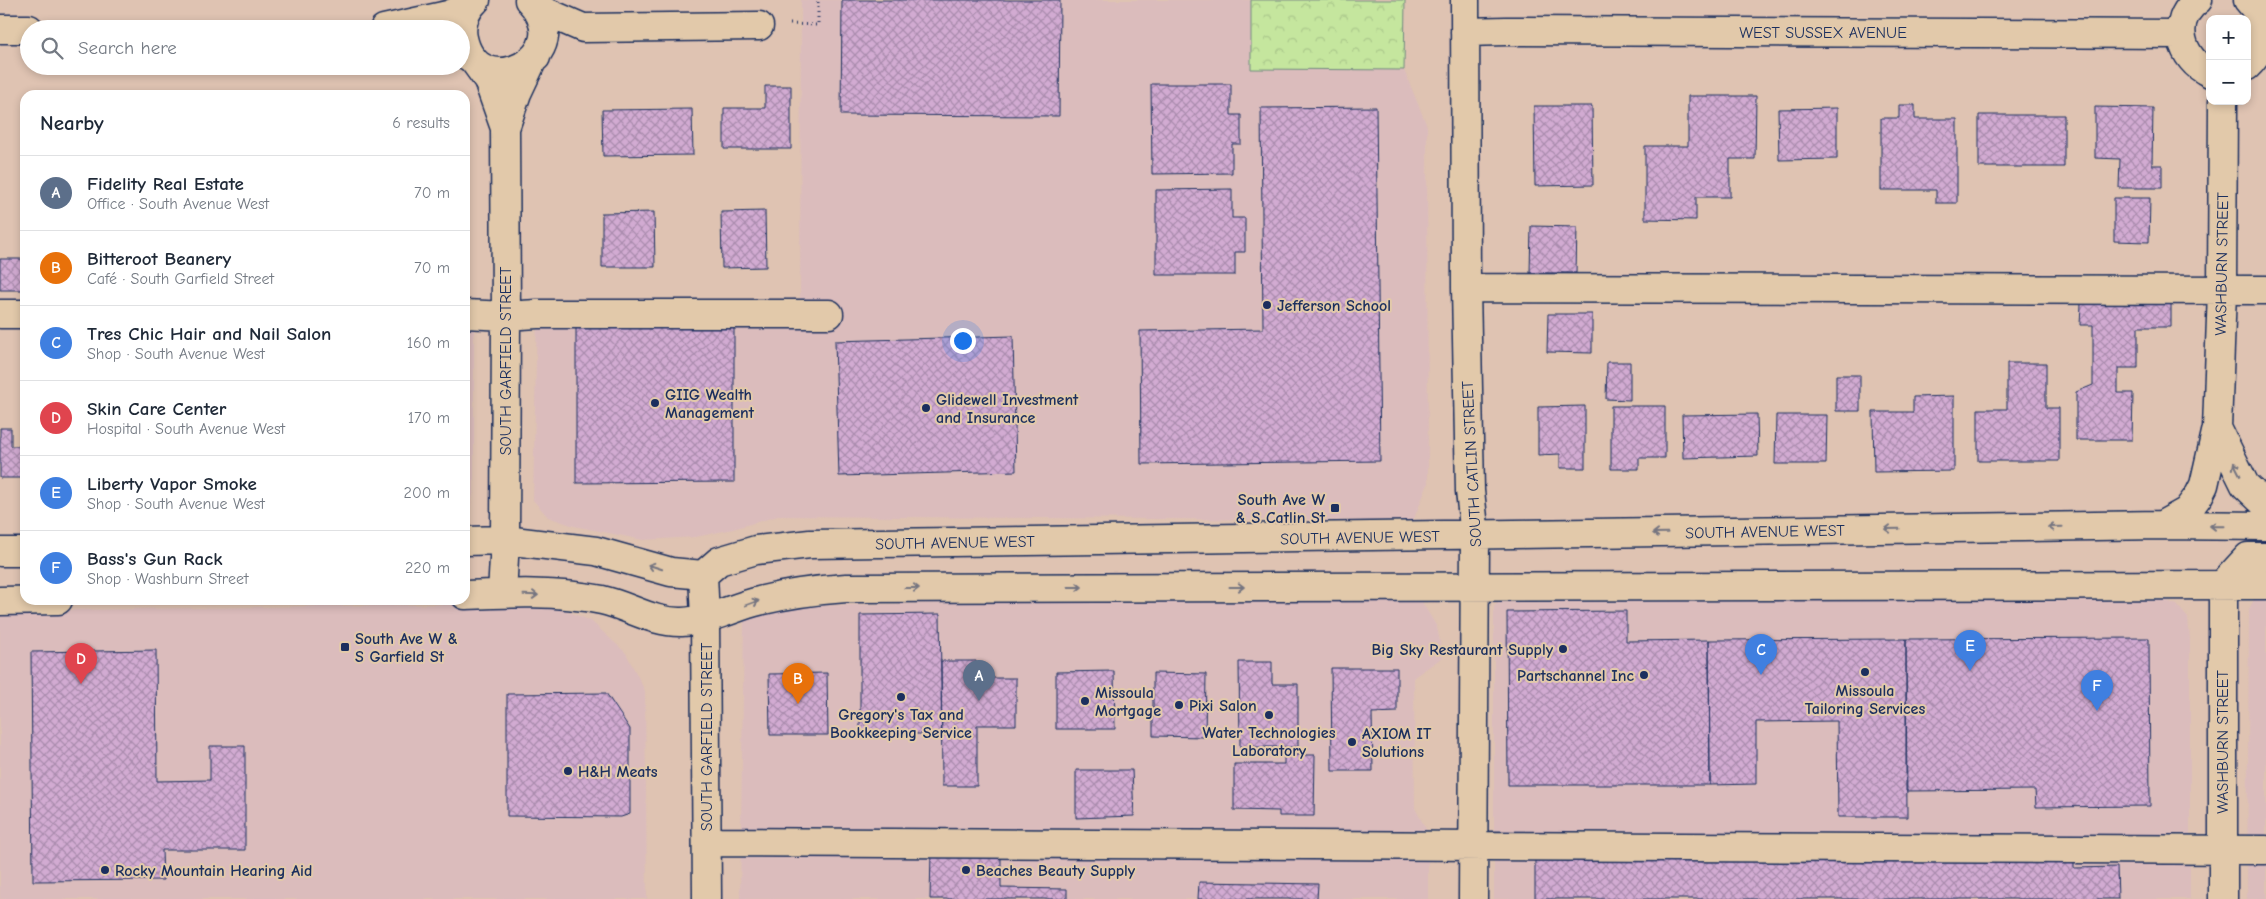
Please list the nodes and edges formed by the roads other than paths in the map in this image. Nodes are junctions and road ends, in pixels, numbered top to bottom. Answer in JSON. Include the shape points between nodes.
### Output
{"nodes":[{"id":1,"x":1465,"y":0,"type":"edge"},
{"id":2,"x":2198,"y":0,"type":"edge"},
{"id":3,"x":2248,"y":0,"type":"edge"},
{"id":4,"x":473,"y":2,"type":"edge"},
{"id":5,"x":533,"y":3,"type":"edge"},
{"id":6,"x":428,"y":20,"type":"edge"},
{"id":7,"x":464,"y":20,"type":"edge"},
{"id":8,"x":759,"y":26,"type":"road end"},
{"id":9,"x":583,"y":28,"type":"junction"},
{"id":10,"x":0,"y":29,"type":"edge"},
{"id":11,"x":20,"y":29,"type":"edge"},
{"id":12,"x":1465,"y":32,"type":"junction"},
{"id":13,"x":2181,"y":34,"type":"junction"},
{"id":14,"x":2265,"y":34,"type":"edge"},
{"id":15,"x":470,"y":58,"type":"edge"},
{"id":16,"x":470,"y":60,"type":"edge"},
{"id":17,"x":533,"y":60,"type":"junction"},
{"id":18,"x":2251,"y":62,"type":"edge"},
{"id":19,"x":2206,"y":71,"type":"edge"},
{"id":20,"x":2223,"y":105,"type":"edge"},
{"id":21,"x":505,"y":128,"type":"junction"},
{"id":22,"x":1466,"y":288,"type":"junction"},
{"id":23,"x":2266,"y":290,"type":"edge"},
{"id":24,"x":2222,"y":291,"type":"junction"},
{"id":25,"x":0,"y":314,"type":"edge"},
{"id":26,"x":20,"y":314,"type":"edge"},
{"id":27,"x":470,"y":314,"type":"edge"},
{"id":28,"x":829,"y":314,"type":"dead end"},
{"id":29,"x":506,"y":316,"type":"junction"},
{"id":30,"x":2217,"y":428,"type":"junction"},
{"id":31,"x":2266,"y":505,"type":"edge"},
{"id":32,"x":2162,"y":525,"type":"junction"},
{"id":33,"x":2266,"y":526,"type":"edge"},
{"id":34,"x":1475,"y":536,"type":"junction"},
{"id":35,"x":505,"y":540,"type":"junction"},
{"id":36,"x":470,"y":541,"type":"edge"},
{"id":37,"x":0,"y":552,"type":"edge"},
{"id":38,"x":20,"y":552,"type":"edge"},
{"id":39,"x":2266,"y":557,"type":"edge"},
{"id":40,"x":702,"y":575,"type":"junction"},
{"id":41,"x":2223,"y":584,"type":"junction"},
{"id":42,"x":2266,"y":584,"type":"edge"},
{"id":43,"x":1475,"y":587,"type":"junction"},
{"id":44,"x":502,"y":594,"type":"junction"},
{"id":45,"x":470,"y":595,"type":"edge"},
{"id":46,"x":0,"y":601,"type":"edge"},
{"id":47,"x":20,"y":601,"type":"edge"},
{"id":48,"x":705,"y":618,"type":"junction"},
{"id":49,"x":707,"y":842,"type":"junction"},
{"id":50,"x":1473,"y":845,"type":"junction"},
{"id":51,"x":2223,"y":849,"type":"junction"},
{"id":52,"x":2266,"y":850,"type":"edge"},
{"id":53,"x":707,"y":899,"type":"edge"},
{"id":54,"x":1472,"y":899,"type":"edge"},
{"id":55,"x":2222,"y":899,"type":"edge"}],
"edges":[{"from":1,"to":12,"type":"street","name":"SOUTH CATLIN STREET"},
{"from":2,"to":13,"type":"street","via":[[2186,12]]},
{"from":3,"to":14,"type":"street","via":[[2258,11]]},
{"from":4,"to":6,"type":"street","via":[[448,16]]},
{"from":4,"to":7,"type":"street","name":"SOUTH GARFIELD STREET"},
{"from":5,"to":9,"type":"street"},
{"from":5,"to":17,"type":"street","name":"SOUTH GARFIELD STREET","via":[[543,21],[544,35]]},
{"from":8,"to":9,"type":"street"},
{"from":9,"to":17,"type":"street","via":[[553,43]]},
{"from":10,"to":11,"type":"street"},
{"from":12,"to":13,"type":"street","name":"WEST SUSSEX AVENUE"},
{"from":12,"to":22,"type":"street","name":"SOUTH CATLIN STREET"},
{"from":13,"to":19,"type":"street","via":[[2187,55],[2196,66]]},
{"from":14,"to":18,"type":"street","via":[[2259,53]]},
{"from":15,"to":17,"type":"street","via":[[495,72],[522,68]]},
{"from":16,"to":21,"type":"street","name":"SOUTH GARFIELD STREET","via":[[488,80]]},
{"from":17,"to":21,"type":"street","name":"SOUTH GARFIELD STREET"},
{"from":20,"to":24,"type":"street","name":"WASHBURN STREET"},
{"from":21,"to":29,"type":"street","name":"SOUTH GARFIELD STREET"},
{"from":22,"to":24,"type":"street"},
{"from":22,"to":34,"type":"street","name":"SOUTH CATLIN STREET","via":[[1470,491]]},
{"from":23,"to":24,"type":"street"},
{"from":24,"to":30,"type":"street","name":"WASHBURN STREET"},
{"from":25,"to":26,"type":"street"},
{"from":27,"to":29,"type":"street"},
{"from":28,"to":29,"type":"street"},
{"from":29,"to":35,"type":"street","name":"SOUTH GARFIELD STREET"},
{"from":31,"to":30,"type":"street","one_way":true,"via":[[2245,485]]},
{"from":30,"to":32,"type":"street","name":"WASHBURN STREET","via":[[2199,495],[2187,511]]},
{"from":33,"to":32,"type":"street","name":"SOUTH AVENUE WEST","one_way":true},
{"from":32,"to":34,"type":"street","name":"SOUTH AVENUE WEST","one_way":true},
{"from":34,"to":40,"type":"street","name":"SOUTH AVENUE WEST","via":[[810,544],[756,550],[719,561]]},
{"from":34,"to":43,"type":"street","name":"SOUTH CATLIN STREET"},
{"from":35,"to":36,"type":"street"},
{"from":40,"to":35,"type":"street","one_way":true,"via":[[671,572],[596,551]]},
{"from":35,"to":44,"type":"street","name":"SOUTH GARFIELD STREET"},
{"from":37,"to":38,"type":"street"},
{"from":39,"to":41,"type":"street","via":[[2248,557]]},
{"from":40,"to":48,"type":"street","name":"SOUTH GARFIELD STREET"},
{"from":41,"to":42,"type":"street"},
{"from":41,"to":43,"type":"street"},
{"from":41,"to":51,"type":"street","name":"WASHBURN STREET"},
{"from":48,"to":43,"type":"street","one_way":true,"via":[[757,601],[846,588]]},
{"from":43,"to":50,"type":"street","name":"SOUTH CATLIN STREET"},
{"from":44,"to":45,"type":"street"},
{"from":44,"to":48,"type":"street","one_way":true,"via":[[604,600],[664,621]]},
{"from":46,"to":47,"type":"street"},
{"from":48,"to":49,"type":"street","name":"SOUTH GARFIELD STREET"},
{"from":49,"to":50,"type":"street"},
{"from":49,"to":53,"type":"street","name":"SOUTH GARFIELD STREET"},
{"from":50,"to":51,"type":"street"},
{"from":50,"to":54,"type":"street","name":"SOUTH CATLIN STREET"},
{"from":51,"to":52,"type":"street"},
{"from":51,"to":55,"type":"street","name":"WASHBURN STREET"}]}
